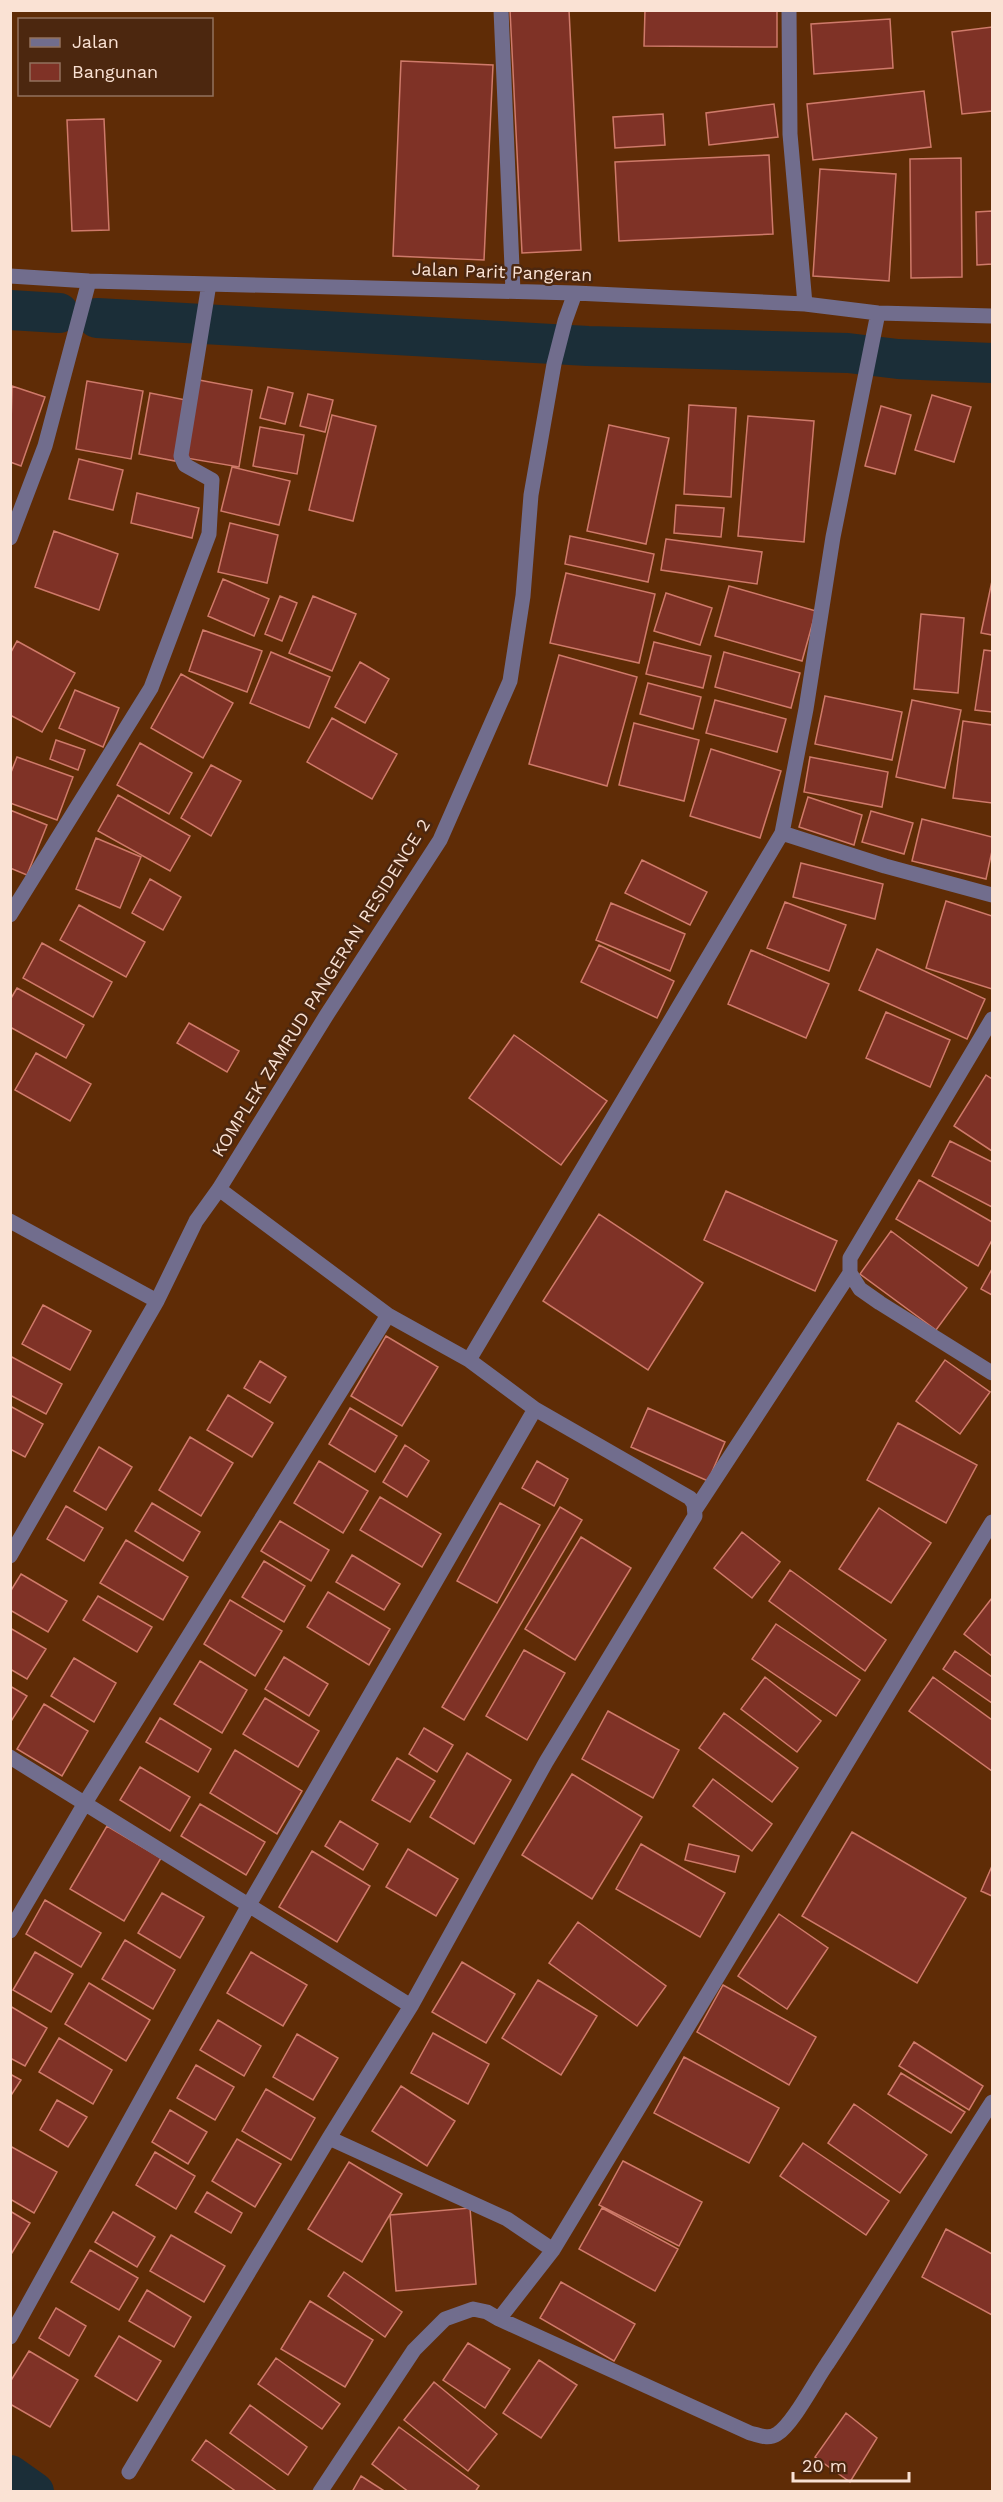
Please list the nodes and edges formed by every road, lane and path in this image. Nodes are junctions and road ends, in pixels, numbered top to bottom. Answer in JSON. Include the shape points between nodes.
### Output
{"nodes":[{"id":1,"x":501,"y":10,"type":"edge"},
{"id":2,"x":789,"y":10,"type":"edge"},
{"id":3,"x":10,"y":276,"type":"edge"},
{"id":4,"x":89,"y":281,"type":"junction"},
{"id":5,"x":209,"y":284,"type":"junction"},
{"id":6,"x":513,"y":291,"type":"junction"},
{"id":7,"x":575,"y":292,"type":"junction"},
{"id":8,"x":806,"y":304,"type":"junction"},
{"id":9,"x":878,"y":312,"type":"junction"},
{"id":10,"x":993,"y":316,"type":"edge"},
{"id":11,"x":10,"y":538,"type":"edge"},
{"id":12,"x":782,"y":833,"type":"junction"},
{"id":13,"x":993,"y":895,"type":"edge"},
{"id":14,"x":10,"y":915,"type":"edge"},
{"id":15,"x":993,"y":1019,"type":"edge"},
{"id":16,"x":219,"y":1189,"type":"junction"},
{"id":17,"x":10,"y":1221,"type":"edge"},
{"id":18,"x":850,"y":1273,"type":"junction"},
{"id":19,"x":157,"y":1300,"type":"junction"},
{"id":20,"x":388,"y":1315,"type":"junction"},
{"id":21,"x":469,"y":1360,"type":"junction"},
{"id":22,"x":993,"y":1373,"type":"edge"},
{"id":23,"x":536,"y":1409,"type":"junction"},
{"id":24,"x":695,"y":1510,"type":"junction"},
{"id":25,"x":993,"y":1522,"type":"edge"},
{"id":26,"x":10,"y":1556,"type":"edge"},
{"id":27,"x":10,"y":1757,"type":"edge"},
{"id":28,"x":85,"y":1803,"type":"junction"},
{"id":29,"x":250,"y":1903,"type":"junction"},
{"id":30,"x":10,"y":1931,"type":"edge"},
{"id":31,"x":411,"y":2006,"type":"junction"},
{"id":32,"x":993,"y":2102,"type":"edge"},
{"id":33,"x":329,"y":2138,"type":"junction"},
{"id":34,"x":553,"y":2250,"type":"junction"},
{"id":35,"x":499,"y":2319,"type":"junction"},
{"id":36,"x":10,"y":2337,"type":"edge"},
{"id":37,"x":129,"y":2472,"type":"dead end"},
{"id":38,"x":320,"y":2492,"type":"edge"}],
"edges":[{"from":1,"to":6,"type":"street"},
{"from":2,"to":8,"type":"street","via":[[790,134]]},
{"from":3,"to":4,"type":"street","name":"Jalan Parit Pangeran"},
{"from":4,"to":5,"type":"street","name":"Jalan Parit Pangeran"},
{"from":4,"to":11,"type":"street","via":[[45,446]]},
{"from":5,"to":6,"type":"street","name":"Jalan Parit Pangeran"},
{"from":5,"to":14,"type":"street","via":[[181,456],[185,465],[212,480],[209,534],[151,688]]},
{"from":6,"to":7,"type":"street","name":"Jalan Parit Pangeran"},
{"from":7,"to":8,"type":"street","name":"Jalan Parit Pangeran"},
{"from":7,"to":16,"type":"street","name":"KOMPLEK ZAMRUD PANGERAN RESIDENCE 2","via":[[554,363],[531,495],[523,596],[510,681],[440,840]]},
{"from":8,"to":9,"type":"street","name":"Jalan Parit Pangeran"},
{"from":9,"to":10,"type":"street","name":"Jalan Parit Pangeran"},
{"from":9,"to":12,"type":"street","via":[[833,537]]},
{"from":12,"to":13,"type":"street","via":[[885,867]]},
{"from":12,"to":21,"type":"street"},
{"from":15,"to":18,"type":"street","via":[[850,1258]]},
{"from":16,"to":19,"type":"street","name":"KOMPLEK ZAMRUD PANGERAN RESIDENCE 2","via":[[196,1221]]},
{"from":16,"to":20,"type":"street"},
{"from":17,"to":19,"type":"street"},
{"from":18,"to":22,"type":"street","via":[[860,1289],[880,1304]]},
{"from":18,"to":24,"type":"street"},
{"from":19,"to":26,"type":"street","name":"KOMPLEK ZAMRUD PANGERAN RESIDENCE 2"},
{"from":20,"to":21,"type":"street"},
{"from":20,"to":28,"type":"street"},
{"from":21,"to":23,"type":"street"},
{"from":23,"to":24,"type":"street","via":[[690,1498]]},
{"from":23,"to":29,"type":"street"},
{"from":24,"to":31,"type":"street","via":[[695,1516],[546,1762]]},
{"from":25,"to":34,"type":"street"},
{"from":27,"to":28,"type":"street"},
{"from":28,"to":29,"type":"street"},
{"from":28,"to":30,"type":"street"},
{"from":29,"to":31,"type":"street"},
{"from":29,"to":36,"type":"street"},
{"from":31,"to":33,"type":"street"},
{"from":32,"to":35,"type":"street","via":[[883,2279],[777,2434],[767,2438],[750,2433]]},
{"from":33,"to":34,"type":"street","via":[[507,2219]]},
{"from":33,"to":37,"type":"street"},
{"from":34,"to":35,"type":"street"},
{"from":35,"to":38,"type":"street","via":[[473,2309],[445,2319],[414,2350]]}]}
